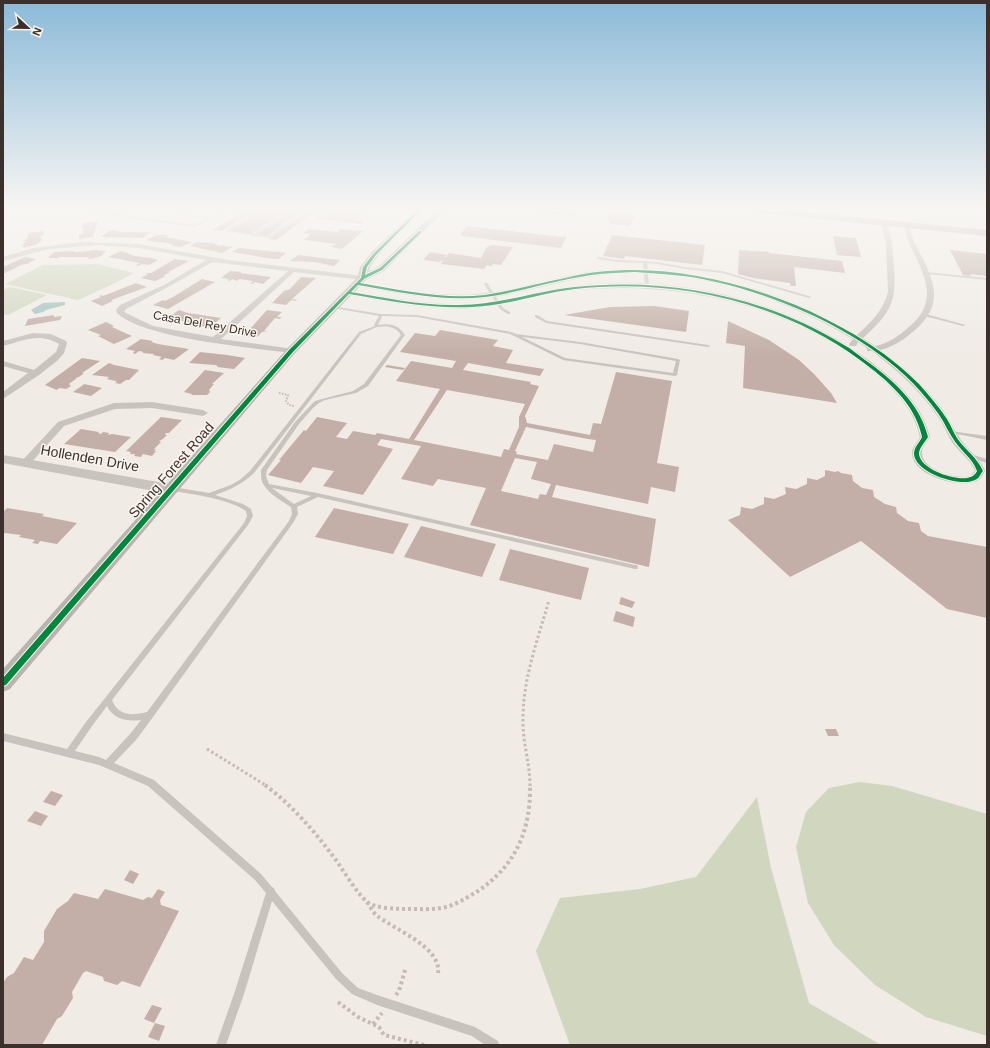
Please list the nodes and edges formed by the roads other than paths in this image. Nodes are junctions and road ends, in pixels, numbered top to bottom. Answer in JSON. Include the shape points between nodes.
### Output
{"nodes":[{"id":1,"x":199,"y":258,"type":"edge"},
{"id":2,"x":372,"y":258,"type":"edge"},
{"id":3,"x":392,"y":258,"type":"edge"},
{"id":4,"x":599,"y":258,"type":"dead end"},
{"id":5,"x":890,"y":258,"type":"edge"},
{"id":6,"x":920,"y":258,"type":"edge"},
{"id":7,"x":210,"y":260,"type":"junction"},
{"id":8,"x":645,"y":267,"type":"junction"},
{"id":9,"x":293,"y":270,"type":"junction"},
{"id":10,"x":927,"y":273,"type":"junction"},
{"id":11,"x":987,"y":279,"type":"edge"},
{"id":12,"x":486,"y":284,"type":"dead end"},
{"id":13,"x":356,"y":285,"type":"junction"},
{"id":14,"x":647,"y":286,"type":"junction"},
{"id":15,"x":492,"y":295,"type":"junction"},
{"id":16,"x":810,"y":297,"type":"dead end"},
{"id":17,"x":498,"y":304,"type":"junction"},
{"id":18,"x":333,"y":308,"type":"junction"},
{"id":19,"x":509,"y":313,"type":"dead end"},
{"id":20,"x":381,"y":315,"type":"junction"},
{"id":21,"x":925,"y":315,"type":"junction"},
{"id":22,"x":536,"y":316,"type":"dead end"},
{"id":23,"x":376,"y":325,"type":"junction"},
{"id":24,"x":964,"y":325,"type":"dead end"},
{"id":25,"x":516,"y":335,"type":"junction"},
{"id":26,"x":857,"y":338,"type":"junction"},
{"id":27,"x":215,"y":340,"type":"junction"},
{"id":28,"x":3,"y":344,"type":"edge"},
{"id":29,"x":708,"y":346,"type":"dead end"},
{"id":30,"x":850,"y":349,"type":"junction"},
{"id":31,"x":874,"y":349,"type":"junction"},
{"id":32,"x":291,"y":351,"type":"junction"},
{"id":33,"x":3,"y":363,"type":"edge"},
{"id":34,"x":36,"y":373,"type":"junction"},
{"id":35,"x":3,"y":396,"type":"edge"},
{"id":36,"x":203,"y":413,"type":"dead end"},
{"id":37,"x":952,"y":432,"type":"junction"},
{"id":38,"x":987,"y":438,"type":"edge"},
{"id":39,"x":973,"y":457,"type":"junction"},
{"id":40,"x":3,"y":459,"type":"edge"},
{"id":41,"x":987,"y":461,"type":"edge"},
{"id":42,"x":25,"y":463,"type":"junction"},
{"id":43,"x":266,"y":485,"type":"junction"},
{"id":44,"x":170,"y":489,"type":"junction"},
{"id":45,"x":209,"y":495,"type":"junction"},
{"id":46,"x":317,"y":495,"type":"junction"},
{"id":47,"x":294,"y":506,"type":"junction"},
{"id":48,"x":635,"y":567,"type":"dead end"},
{"id":49,"x":3,"y":683,"type":"edge"},
{"id":50,"x":109,"y":700,"type":"junction"},
{"id":51,"x":150,"y":715,"type":"junction"},
{"id":52,"x":3,"y":736,"type":"edge"},
{"id":53,"x":69,"y":753,"type":"junction"},
{"id":54,"x":108,"y":764,"type":"junction"},
{"id":55,"x":271,"y":891,"type":"junction"},
{"id":56,"x":221,"y":1045,"type":"edge"},
{"id":57,"x":494,"y":1045,"type":"edge"}],
"edges":[{"from":1,"to":7,"type":"street"},
{"from":2,"to":13,"type":"main road","name":"Spring Forest Road"},
{"from":3,"to":13,"type":"main road","name":"Spring Forest Road","via":[[381,269]]},
{"from":4,"to":8,"type":"lane"},
{"from":5,"to":26,"type":"street","via":[[892,296],[888,306]]},
{"from":6,"to":10,"type":"street"},
{"from":7,"to":9,"type":"street"},
{"from":7,"to":27,"type":"street","name":"Casa Del Rey Drive","via":[[120,310],[121,313],[151,328]]},
{"from":8,"to":14,"type":"lane"},
{"from":8,"to":15,"type":"street","via":[[594,273]]},
{"from":8,"to":16,"type":"lane","via":[[657,263],[722,272]]},
{"from":8,"to":26,"type":"street","via":[[759,293],[810,312]]},
{"from":9,"to":13,"type":"street"},
{"from":9,"to":27,"type":"street"},
{"from":10,"to":11,"type":"lane"},
{"from":10,"to":21,"type":"street","via":[[932,295]]},
{"from":12,"to":15,"type":"lane"},
{"from":13,"to":15,"type":"street","via":[[444,296]]},
{"from":13,"to":17,"type":"street","via":[[434,305],[457,307]]},
{"from":13,"to":18,"type":"main road","name":"Spring Forest Road"},
{"from":14,"to":17,"type":"street","via":[[575,288]]},
{"from":14,"to":30,"type":"street","via":[[692,291],[742,301],[807,326]]},
{"from":15,"to":17,"type":"lane"},
{"from":17,"to":19,"type":"lane"},
{"from":18,"to":20,"type":"lane"},
{"from":18,"to":32,"type":"main road","name":"Spring Forest Road"},
{"from":20,"to":23,"type":"lane"},
{"from":20,"to":25,"type":"lane","via":[[417,316]]},
{"from":21,"to":24,"type":"lane"},
{"from":21,"to":31,"type":"street","via":[[901,338]]},
{"from":22,"to":29,"type":"lane","via":[[546,322]]},
{"from":23,"to":43,"type":"lane","via":[[396,328],[403,335],[361,390],[325,399],[310,407],[264,470],[262,478]]},
{"from":23,"to":45,"type":"lane","via":[[360,332],[252,472],[232,487]]},
{"from":25,"to":25,"type":"lane","via":[[564,359],[675,375],[678,360]]},
{"from":26,"to":30,"type":"street"},
{"from":26,"to":31,"type":"street"},
{"from":27,"to":32,"type":"street","name":"Casa Del Rey Drive"},
{"from":28,"to":34,"type":"street","via":[[39,334],[57,338],[63,343],[60,353]]},
{"from":30,"to":31,"type":"street"},
{"from":30,"to":39,"type":"street","via":[[894,386],[922,421],[925,437],[917,450],[917,457],[925,468],[948,478],[973,479],[980,471]]},
{"from":31,"to":37,"type":"street","via":[[910,377],[929,397]]},
{"from":32,"to":44,"type":"main road","name":"Spring Forest Road"},
{"from":33,"to":34,"type":"street"},
{"from":34,"to":35,"type":"street"},
{"from":36,"to":42,"type":"street","via":[[152,405],[114,406],[61,424]]},
{"from":37,"to":38,"type":"lane"},
{"from":37,"to":39,"type":"street","via":[[958,444]]},
{"from":39,"to":41,"type":"lane"},
{"from":40,"to":42,"type":"street","name":"Hollenden Drive"},
{"from":42,"to":44,"type":"street","name":"Hollenden Drive"},
{"from":43,"to":46,"type":"lane"},
{"from":43,"to":47,"type":"lane"},
{"from":44,"to":45,"type":"lane"},
{"from":44,"to":49,"type":"main road","name":"Spring Forest Road"},
{"from":45,"to":50,"type":"lane","via":[[241,505],[249,510],[250,516]]},
{"from":46,"to":47,"type":"lane"},
{"from":46,"to":48,"type":"lane"},
{"from":47,"to":51,"type":"lane","via":[[295,514],[291,522]]},
{"from":50,"to":51,"type":"lane","via":[[110,707],[116,714],[124,717],[132,719]]},
{"from":50,"to":53,"type":"lane"},
{"from":51,"to":54,"type":"lane"},
{"from":52,"to":53,"type":"lane"},
{"from":53,"to":54,"type":"lane"},
{"from":54,"to":55,"type":"lane","via":[[151,783],[160,790],[242,861]]},
{"from":55,"to":56,"type":"lane"},
{"from":55,"to":57,"type":"lane","via":[[339,976],[355,991],[475,1032]]}]}
